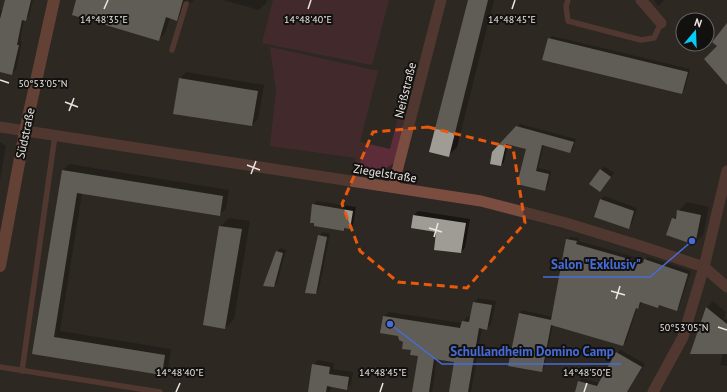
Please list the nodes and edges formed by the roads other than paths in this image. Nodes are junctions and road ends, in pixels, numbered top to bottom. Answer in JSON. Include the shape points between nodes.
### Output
{"nodes":[{"id":1,"x":54,"y":0,"type":"edge"},
{"id":2,"x":441,"y":0,"type":"edge"},
{"id":3,"x":568,"y":0,"type":"edge"},
{"id":4,"x":642,"y":0,"type":"edge"},
{"id":5,"x":186,"y":4,"type":"dead end"},
{"id":6,"x":661,"y":23,"type":"joint"},
{"id":7,"x":172,"y":50,"type":"dead end"},
{"id":8,"x":0,"y":127,"type":"edge"},
{"id":9,"x":25,"y":131,"type":"junction"},
{"id":10,"x":55,"y":135,"type":"junction"},
{"id":11,"x":727,"y":174,"type":"edge"},
{"id":12,"x":393,"y":187,"type":"junction"},
{"id":13,"x":0,"y":266,"type":"edge"},
{"id":14,"x":704,"y":267,"type":"junction"},
{"id":15,"x":727,"y":287,"type":"edge"},
{"id":16,"x":0,"y":367,"type":"edge"},
{"id":17,"x":22,"y":371,"type":"junction"},
{"id":18,"x":160,"y":392,"type":"edge"},
{"id":19,"x":653,"y":392,"type":"edge"}],
"edges":[{"from":1,"to":9,"type":"main road","name":"Südstraße"},
{"from":2,"to":12,"type":"street","name":"Neißstraße"},
{"from":3,"to":6,"type":"lane","via":[[568,21],[641,40],[654,38]]},
{"from":4,"to":6,"type":"street"},
{"from":5,"to":7,"type":"lane"},
{"from":8,"to":9,"type":"street","name":"Ziegelstraße"},
{"from":9,"to":10,"type":"street","name":"Ziegelstraße"},
{"from":9,"to":13,"type":"main road","name":"Südstraße"},
{"from":10,"to":12,"type":"street","name":"Ziegelstraße"},
{"from":10,"to":17,"type":"lane"},
{"from":11,"to":14,"type":"street"},
{"from":12,"to":14,"type":"street","name":"Ziegelstraße","via":[[481,201],[566,223]]},
{"from":14,"to":15,"type":"street","name":"Ziegelstraße"},
{"from":14,"to":19,"type":"street","via":[[683,337]]},
{"from":16,"to":17,"type":"lane"},
{"from":17,"to":18,"type":"lane"}]}
